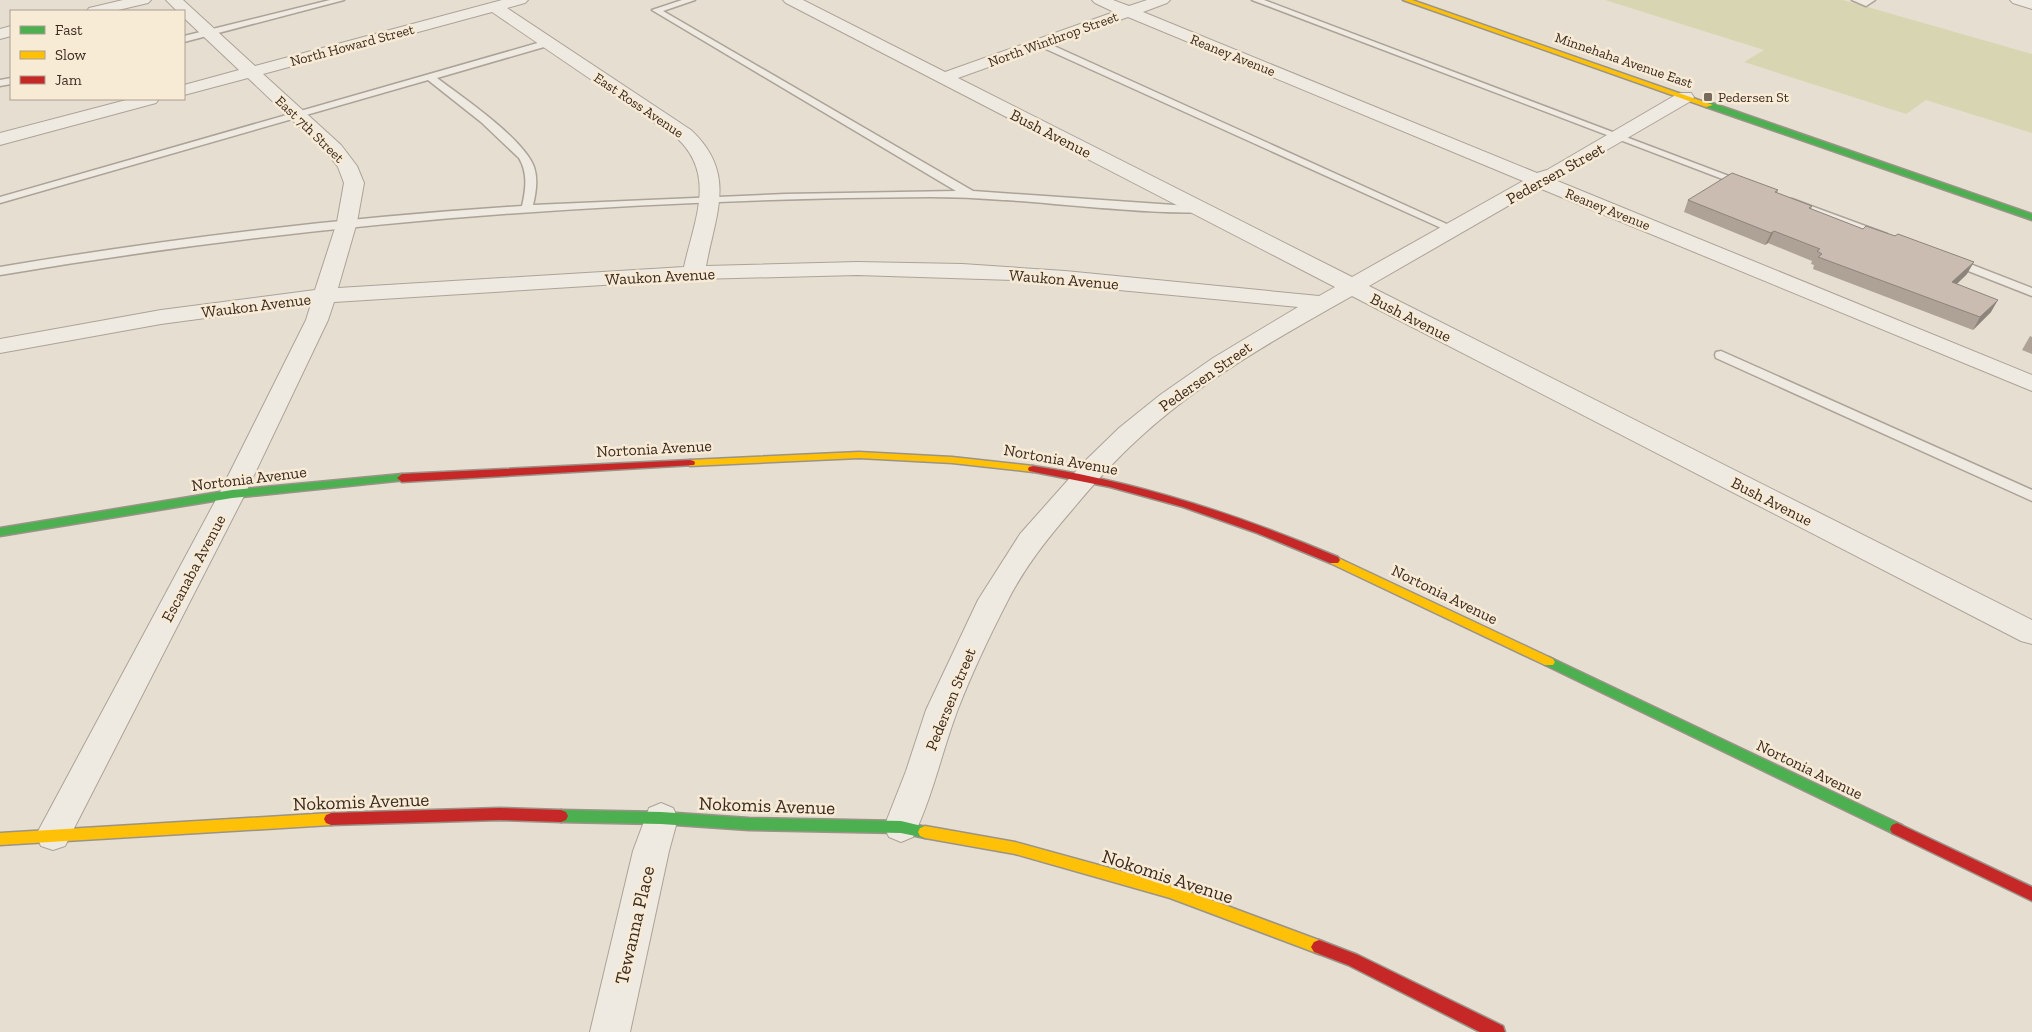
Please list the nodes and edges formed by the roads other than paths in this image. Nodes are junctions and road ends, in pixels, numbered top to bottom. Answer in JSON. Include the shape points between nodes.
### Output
{"nodes":[{"id":1,"x":143,"y":0,"type":"edge"},
{"id":2,"x":174,"y":0,"type":"edge"},
{"id":3,"x":340,"y":0,"type":"edge"},
{"id":4,"x":520,"y":0,"type":"edge"},
{"id":5,"x":691,"y":0,"type":"edge"},
{"id":6,"x":791,"y":0,"type":"edge"},
{"id":7,"x":1100,"y":0,"type":"edge"},
{"id":8,"x":1162,"y":0,"type":"edge"},
{"id":9,"x":1256,"y":0,"type":"edge"},
{"id":10,"x":1406,"y":0,"type":"edge"},
{"id":11,"x":1856,"y":0,"type":"edge"},
{"id":12,"x":1871,"y":0,"type":"edge"},
{"id":13,"x":2018,"y":0,"type":"edge"},
{"id":14,"x":2032,"y":4,"type":"edge"},
{"id":15,"x":495,"y":7,"type":"junction"},
{"id":16,"x":99,"y":10,"type":"edge"},
{"id":17,"x":1128,"y":12,"type":"junction"},
{"id":18,"x":210,"y":32,"type":"junction"},
{"id":19,"x":185,"y":38,"type":"edge"},
{"id":20,"x":548,"y":43,"type":"junction"},
{"id":21,"x":1040,"y":43,"type":"junction"},
{"id":22,"x":251,"y":72,"type":"junction"},
{"id":23,"x":430,"y":77,"type":"junction"},
{"id":24,"x":943,"y":78,"type":"junction"},
{"id":25,"x":185,"y":90,"type":"edge"},
{"id":26,"x":1686,"y":97,"type":"junction"},
{"id":27,"x":146,"y":100,"type":"edge"},
{"id":28,"x":296,"y":115,"type":"junction"},
{"id":29,"x":1619,"y":136,"type":"junction"},
{"id":30,"x":0,"y":139,"type":"edge"},
{"id":31,"x":1536,"y":180,"type":"junction"},
{"id":32,"x":1757,"y":188,"type":"edge"},
{"id":33,"x":970,"y":195,"type":"junction"},
{"id":34,"x":1784,"y":198,"type":"edge"},
{"id":35,"x":709,"y":199,"type":"junction"},
{"id":36,"x":0,"y":200,"type":"edge"},
{"id":37,"x":527,"y":207,"type":"junction"},
{"id":38,"x":1203,"y":210,"type":"junction"},
{"id":39,"x":2032,"y":217,"type":"edge"},
{"id":40,"x":347,"y":222,"type":"junction"},
{"id":41,"x":1454,"y":230,"type":"junction"},
{"id":42,"x":1894,"y":240,"type":"edge"},
{"id":43,"x":1940,"y":257,"type":"edge"},
{"id":44,"x":0,"y":271,"type":"edge"},
{"id":45,"x":693,"y":274,"type":"junction"},
{"id":46,"x":1352,"y":286,"type":"junction"},
{"id":47,"x":2032,"y":292,"type":"edge"},
{"id":48,"x":324,"y":296,"type":"junction"},
{"id":49,"x":1322,"y":303,"type":"junction"},
{"id":50,"x":0,"y":346,"type":"edge"},
{"id":51,"x":1721,"y":355,"type":"dead end"},
{"id":52,"x":2032,"y":384,"type":"edge"},
{"id":53,"x":1085,"y":477,"type":"junction"},
{"id":54,"x":232,"y":494,"type":"junction"},
{"id":55,"x":2032,"y":496,"type":"edge"},
{"id":56,"x":0,"y":532,"type":"edge"},
{"id":57,"x":2032,"y":632,"type":"edge"},
{"id":58,"x":661,"y":818,"type":"junction"},
{"id":59,"x":901,"y":827,"type":"junction"},
{"id":60,"x":53,"y":835,"type":"junction"},
{"id":61,"x":0,"y":839,"type":"edge"},
{"id":62,"x":2032,"y":894,"type":"edge"},
{"id":63,"x":610,"y":1032,"type":"edge"},
{"id":64,"x":1497,"y":1032,"type":"edge"}],
"edges":[{"from":1,"to":16,"type":"street"},
{"from":2,"to":18,"type":"street","name":"East 7th Street"},
{"from":3,"to":18,"type":"lane"},
{"from":4,"to":15,"type":"street","name":"North Howard Street"},
{"from":5,"to":33,"type":"lane","via":[[656,10]]},
{"from":6,"to":24,"type":"street","name":"Bush Avenue"},
{"from":7,"to":17,"type":"street","name":"Reaney Avenue"},
{"from":8,"to":17,"type":"street","name":"North Winthrop Street"},
{"from":9,"to":29,"type":"lane"},
{"from":10,"to":26,"type":"street","name":"Minnehaha Avenue East"},
{"from":11,"to":12,"type":"lane","via":[[1866,3]]},
{"from":13,"to":14,"type":"street"},
{"from":15,"to":20,"type":"street","name":"East Ross Avenue"},
{"from":15,"to":22,"type":"street","name":"North Howard Street"},
{"from":17,"to":21,"type":"street","name":"North Winthrop Street"},
{"from":17,"to":31,"type":"street","name":"Reaney Avenue"},
{"from":18,"to":19,"type":"lane"},
{"from":18,"to":22,"type":"street","name":"East 7th Street"},
{"from":20,"to":23,"type":"lane"},
{"from":20,"to":35,"type":"street","name":"East Ross Avenue","via":[[694,143],[710,173]]},
{"from":21,"to":24,"type":"street","name":"North Winthrop Street"},
{"from":21,"to":41,"type":"lane"},
{"from":22,"to":25,"type":"street","name":"North Howard Street"},
{"from":22,"to":28,"type":"street","name":"East 7th Street"},
{"from":23,"to":28,"type":"lane"},
{"from":23,"to":37,"type":"lane","via":[[513,146],[528,163],[532,189]]},
{"from":24,"to":38,"type":"street","name":"Bush Avenue"},
{"from":26,"to":29,"type":"street","name":"Pedersen Street"},
{"from":26,"to":39,"type":"street","name":"Minnehaha Avenue East"},
{"from":27,"to":30,"type":"street"},
{"from":28,"to":36,"type":"lane"},
{"from":28,"to":40,"type":"street","name":"East 7th Street","via":[[334,149],[347,166],[354,183]]},
{"from":29,"to":31,"type":"street","name":"Pedersen Street","via":[[1554,174]]},
{"from":29,"to":32,"type":"lane"},
{"from":31,"to":41,"type":"street","name":"Pedersen Street"},
{"from":31,"to":52,"type":"street","name":"Reaney Avenue"},
{"from":33,"to":35,"type":"lane"},
{"from":33,"to":38,"type":"lane"},
{"from":34,"to":42,"type":"lane"},
{"from":35,"to":37,"type":"lane"},
{"from":35,"to":45,"type":"street","name":"East Ross Avenue"},
{"from":37,"to":40,"type":"lane"},
{"from":38,"to":46,"type":"street","name":"Bush Avenue"},
{"from":40,"to":44,"type":"lane","via":[[99,253]]},
{"from":40,"to":48,"type":"street","name":"East 7th Street"},
{"from":41,"to":46,"type":"street","name":"Pedersen Street"},
{"from":43,"to":47,"type":"lane"},
{"from":45,"to":48,"type":"street","name":"Waukon Avenue"},
{"from":45,"to":49,"type":"street","name":"Waukon Avenue","via":[[820,269],[971,271]]},
{"from":46,"to":49,"type":"street","name":"Pedersen Street"},
{"from":46,"to":57,"type":"street","name":"Bush Avenue"},
{"from":48,"to":50,"type":"street","name":"Waukon Avenue","via":[[183,314]]},
{"from":48,"to":54,"type":"street","name":"Escanaba Avenue","via":[[317,320]]},
{"from":49,"to":53,"type":"street","name":"Pedersen Street","via":[[1228,358],[1169,400],[1128,434]]},
{"from":51,"to":55,"type":"lane"},
{"from":53,"to":54,"type":"street","name":"Nortonia Avenue","via":[[1003,464],[859,455],[428,475]]},
{"from":53,"to":59,"type":"street","name":"Pedersen Street","via":[[1030,542],[993,600],[942,710]]},
{"from":53,"to":62,"type":"street","name":"Nortonia Avenue","via":[[1200,507],[1273,532]]},
{"from":54,"to":56,"type":"street","name":"Nortonia Avenue"},
{"from":54,"to":60,"type":"street","name":"Escanaba Avenue"},
{"from":58,"to":59,"type":"street","name":"Nokomis Avenue","via":[[749,824]]},
{"from":58,"to":60,"type":"street","name":"Nokomis Avenue","via":[[499,814],[318,819]]},
{"from":58,"to":63,"type":"street","name":"Tewanna Place"},
{"from":59,"to":64,"type":"street","name":"Nokomis Avenue","via":[[1015,848],[1171,892],[1353,960]]},
{"from":60,"to":61,"type":"street","name":"Nokomis Avenue"}]}
